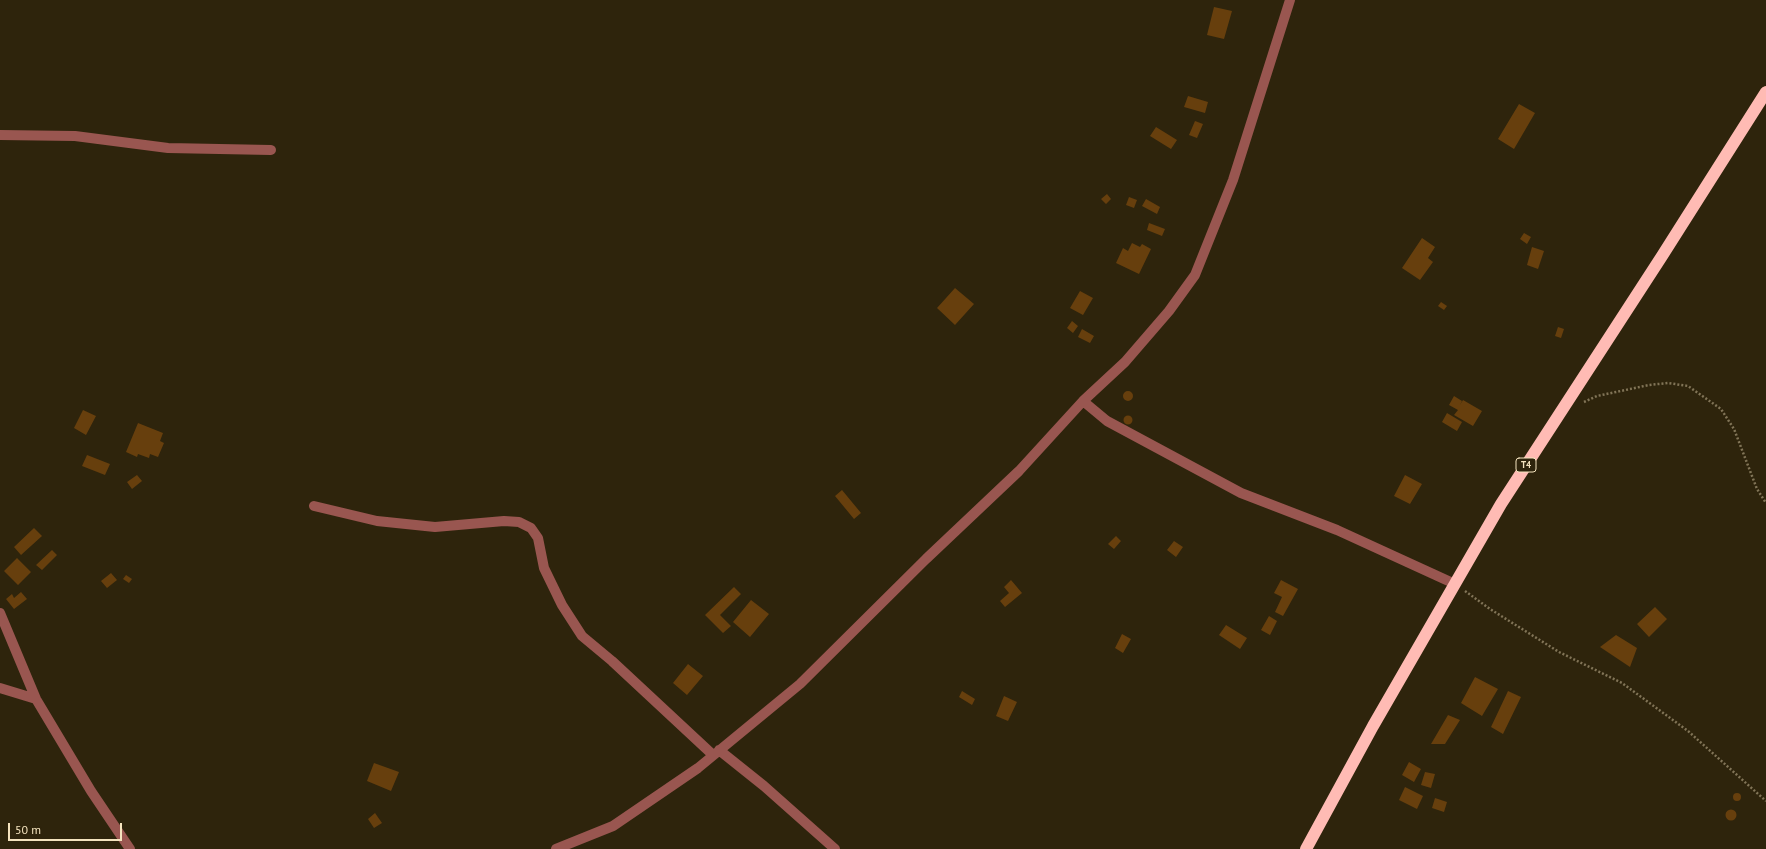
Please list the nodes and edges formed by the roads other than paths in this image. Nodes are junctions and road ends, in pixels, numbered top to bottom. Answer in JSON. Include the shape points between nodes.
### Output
{"nodes":[{"id":1,"x":1290,"y":0,"type":"edge"},
{"id":2,"x":1766,"y":92,"type":"edge"},
{"id":3,"x":0,"y":135,"type":"edge"},
{"id":4,"x":271,"y":150,"type":"dead end"},
{"id":5,"x":1083,"y":401,"type":"junction"},
{"id":6,"x":314,"y":506,"type":"dead end"},
{"id":7,"x":1455,"y":584,"type":"junction"},
{"id":8,"x":0,"y":613,"type":"edge"},
{"id":9,"x":0,"y":688,"type":"edge"},
{"id":10,"x":36,"y":699,"type":"junction"},
{"id":11,"x":716,"y":753,"type":"junction"},
{"id":12,"x":130,"y":849,"type":"edge"},
{"id":13,"x":556,"y":849,"type":"edge"},
{"id":14,"x":835,"y":849,"type":"edge"},
{"id":15,"x":1306,"y":849,"type":"edge"}],
"edges":[{"from":1,"to":5,"type":"street","via":[[1233,180],[1195,275],[1169,311],[1125,362]]},
{"from":2,"to":7,"type":"highway","number":"T4","via":[[1501,504]]},
{"from":3,"to":4,"type":"street","via":[[75,136],[168,148]]},
{"from":5,"to":7,"type":"street","via":[[1107,421],[1241,493],[1337,530]]},
{"from":5,"to":11,"type":"street","via":[[1019,471],[800,684]]},
{"from":6,"to":11,"type":"street","via":[[377,521],[427,526],[504,521],[519,522],[531,528],[538,538],[544,568],[562,605],[582,636]]},
{"from":7,"to":15,"type":"highway","number":"T4"},
{"from":8,"to":10,"type":"street"},
{"from":9,"to":10,"type":"street"},
{"from":10,"to":12,"type":"street","via":[[91,791]]},
{"from":11,"to":13,"type":"street","via":[[613,826]]},
{"from":11,"to":14,"type":"street","via":[[764,786]]}]}
